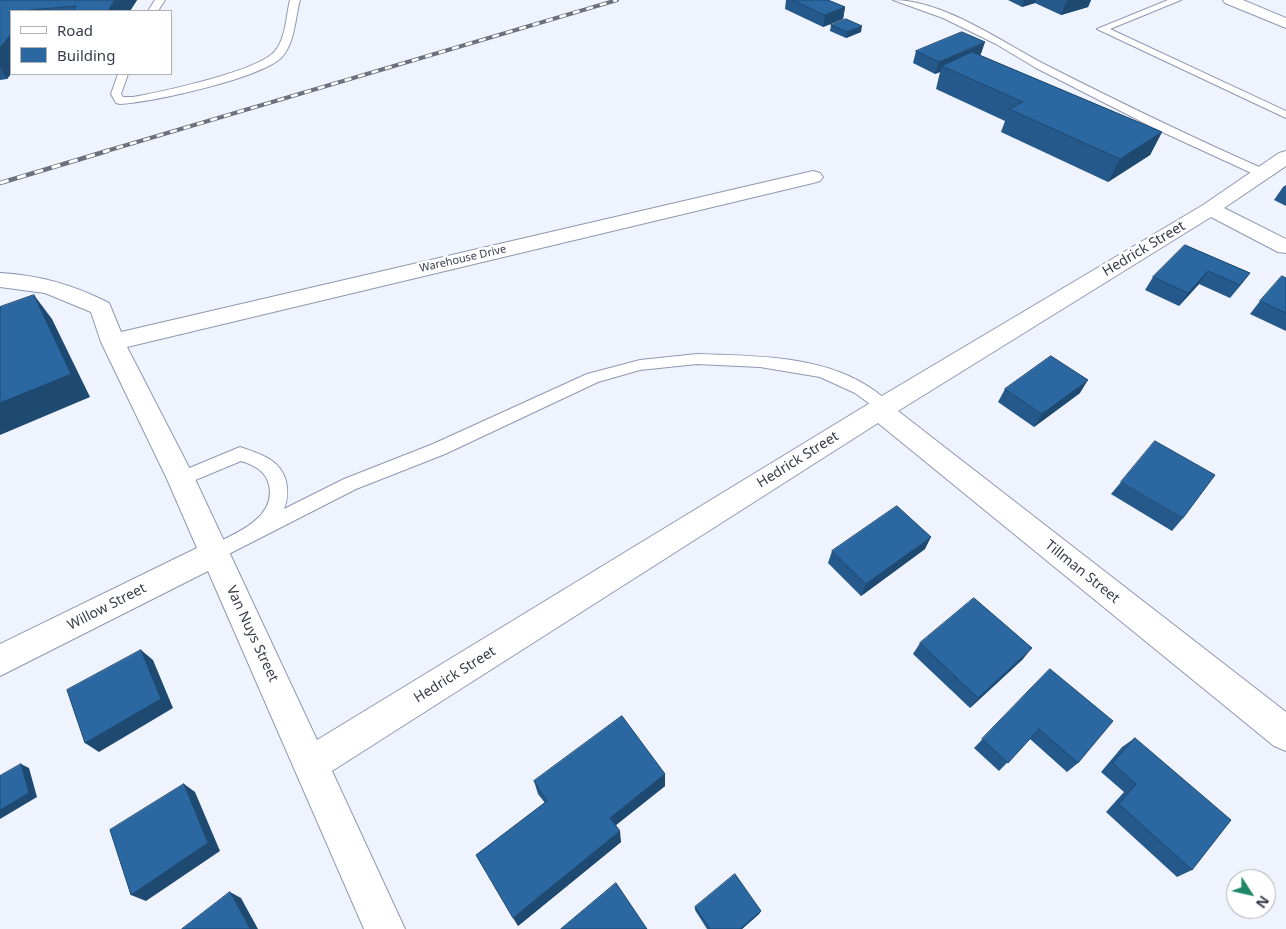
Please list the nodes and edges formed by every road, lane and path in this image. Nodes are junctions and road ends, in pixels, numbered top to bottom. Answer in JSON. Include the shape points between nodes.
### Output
{"nodes":[{"id":1,"x":295,"y":0,"type":"edge"},
{"id":2,"x":898,"y":0,"type":"edge"},
{"id":3,"x":1176,"y":0,"type":"edge"},
{"id":4,"x":1230,"y":0,"type":"edge"},
{"id":5,"x":1286,"y":23,"type":"edge"},
{"id":6,"x":123,"y":75,"type":"edge"},
{"id":7,"x":1286,"y":115,"type":"edge"},
{"id":8,"x":1286,"y":157,"type":"edge"},
{"id":9,"x":1262,"y":173,"type":"junction"},
{"id":10,"x":813,"y":177,"type":"dead end"},
{"id":11,"x":1210,"y":209,"type":"junction"},
{"id":12,"x":1286,"y":247,"type":"edge"},
{"id":13,"x":0,"y":280,"type":"edge"},
{"id":14,"x":113,"y":342,"type":"junction"},
{"id":15,"x":882,"y":408,"type":"junction"},
{"id":16,"x":181,"y":479,"type":"junction"},
{"id":17,"x":253,"y":533,"type":"junction"},
{"id":18,"x":215,"y":553,"type":"junction"},
{"id":19,"x":0,"y":661,"type":"edge"},
{"id":20,"x":1286,"y":734,"type":"edge"},
{"id":21,"x":312,"y":764,"type":"junction"},
{"id":22,"x":385,"y":929,"type":"edge"}],
"edges":[{"from":1,"to":6,"type":"lane","via":[[286,42],[277,56],[261,66],[133,101],[120,101],[116,94]]},
{"from":2,"to":9,"type":"lane","via":[[946,16],[1162,128]]},
{"from":3,"to":7,"type":"lane","via":[[1102,29]]},
{"from":4,"to":5,"type":"street"},
{"from":8,"to":9,"type":"street","name":"Hedrick Street"},
{"from":9,"to":11,"type":"street","name":"Hedrick Street"},
{"from":10,"to":14,"type":"street","name":"Warehouse Drive"},
{"from":11,"to":12,"type":"street"},
{"from":11,"to":15,"type":"street","name":"Hedrick Street"},
{"from":13,"to":14,"type":"street","name":"Van Nuys Street","via":[[28,280],[56,287],[102,308]]},
{"from":14,"to":16,"type":"street","name":"Van Nuys Street"},
{"from":15,"to":17,"type":"lane","via":[[861,389],[824,372],[760,362],[697,359],[640,365],[592,378],[438,449],[350,484]]},
{"from":15,"to":20,"type":"street","name":"Tillman Street"},
{"from":15,"to":21,"type":"street","name":"Hedrick Street"},
{"from":16,"to":17,"type":"lane","via":[[240,454],[258,460],[274,472],[279,492],[274,512]]},
{"from":16,"to":18,"type":"street","name":"Van Nuys Street"},
{"from":17,"to":18,"type":"lane"},
{"from":18,"to":19,"type":"street","name":"Willow Street"},
{"from":18,"to":21,"type":"street","name":"Van Nuys Street"},
{"from":21,"to":22,"type":"street","name":"Van Nuys Street"}]}
